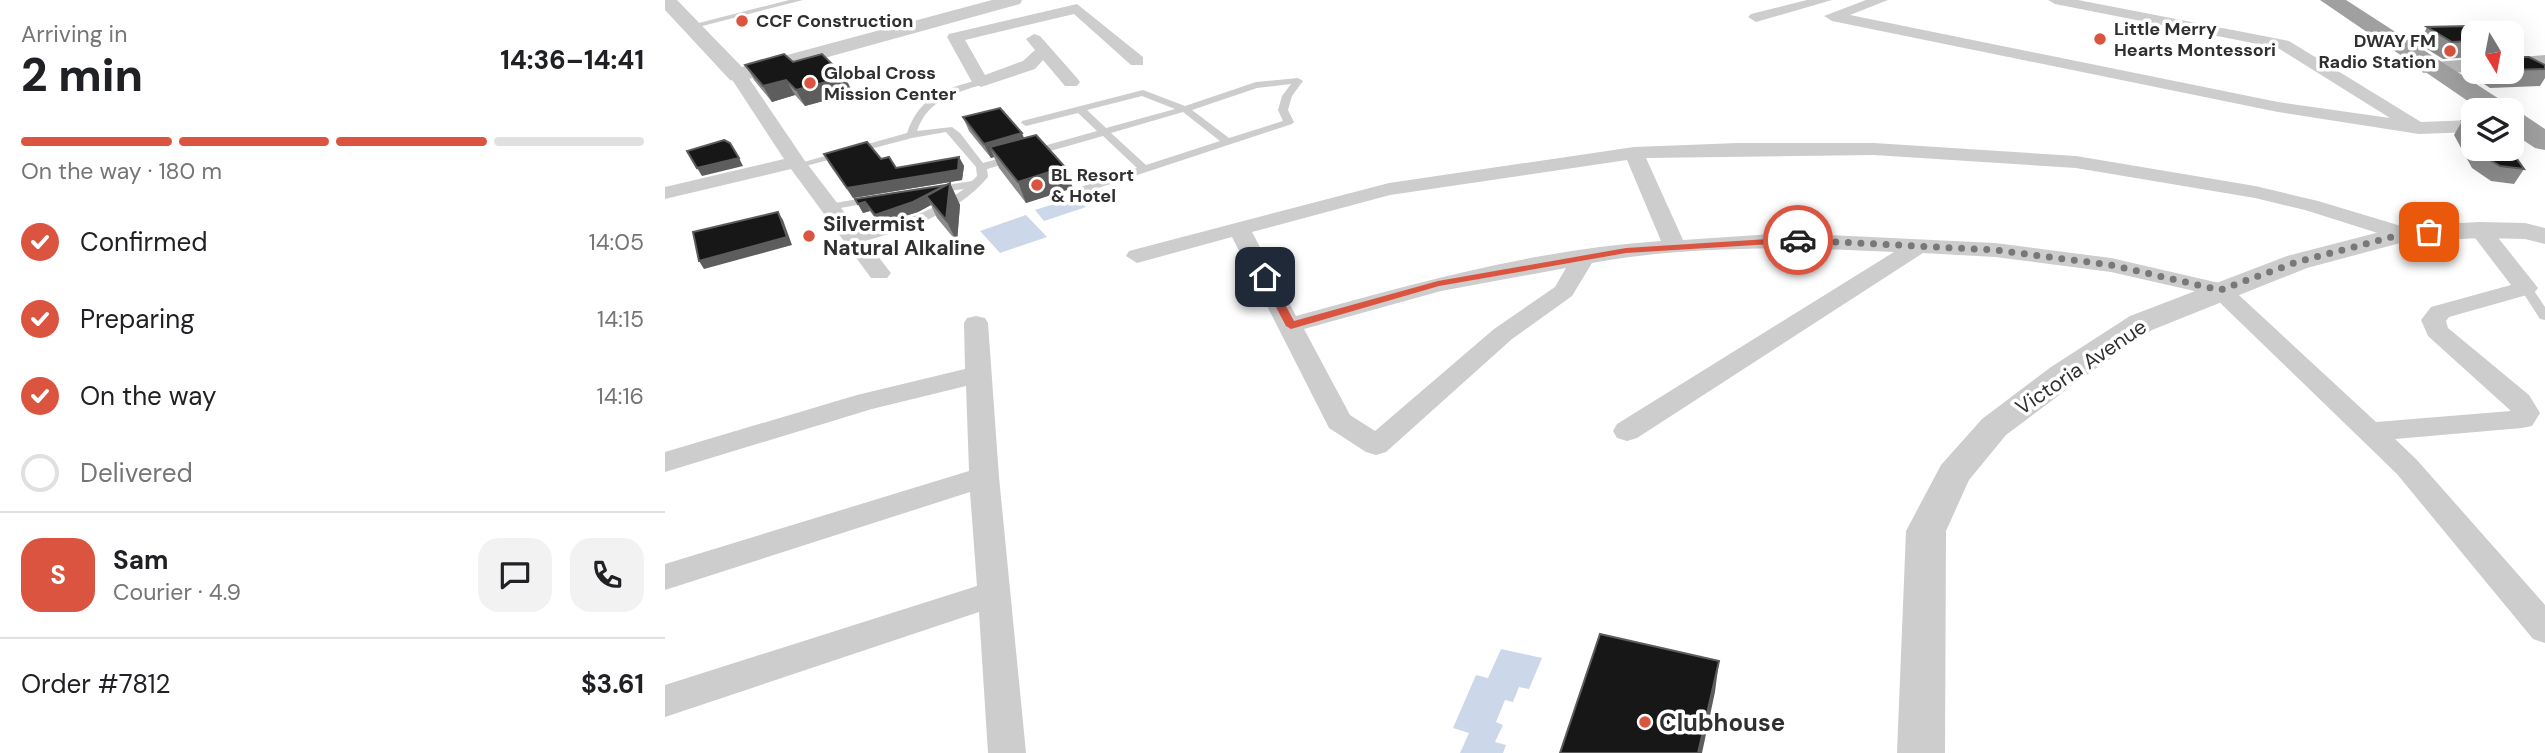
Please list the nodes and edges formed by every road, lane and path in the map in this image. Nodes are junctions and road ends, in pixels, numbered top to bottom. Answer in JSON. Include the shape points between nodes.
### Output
{"nodes":[{"id":1,"x":666,"y":0,"type":"edge"},
{"id":2,"x":799,"y":0,"type":"edge"},
{"id":3,"x":1825,"y":0,"type":"edge"},
{"id":4,"x":2055,"y":0,"type":"edge"},
{"id":5,"x":2331,"y":0,"type":"edge"},
{"id":6,"x":1008,"y":1,"type":"edge"},
{"id":7,"x":1866,"y":1,"type":"edge"},
{"id":8,"x":1756,"y":18,"type":"dead end"},
{"id":9,"x":1021,"y":21,"type":"junction"},
{"id":10,"x":691,"y":26,"type":"junction"},
{"id":11,"x":1043,"y":51,"type":"junction"},
{"id":12,"x":1137,"y":61,"type":"dead end"},
{"id":13,"x":2545,"y":62,"type":"edge"},
{"id":14,"x":2524,"y":64,"type":"edge"},
{"id":15,"x":2461,"y":67,"type":"edge"},
{"id":16,"x":2432,"y":68,"type":"junction"},
{"id":17,"x":738,"y":75,"type":"junction"},
{"id":18,"x":981,"y":82,"type":"junction"},
{"id":19,"x":1071,"y":82,"type":"dead end"},
{"id":20,"x":2478,"y":98,"type":"edge"},
{"id":21,"x":1080,"y":109,"type":"junction"},
{"id":22,"x":1185,"y":109,"type":"junction"},
{"id":23,"x":1026,"y":123,"type":"dead end"},
{"id":24,"x":2461,"y":126,"type":"edge"},
{"id":25,"x":2419,"y":128,"type":"junction"},
{"id":26,"x":2524,"y":128,"type":"edge"},
{"id":27,"x":1105,"y":131,"type":"junction"},
{"id":28,"x":911,"y":135,"type":"junction"},
{"id":29,"x":2545,"y":142,"type":"edge"},
{"id":30,"x":1229,"y":143,"type":"junction"},
{"id":31,"x":1634,"y":153,"type":"junction"},
{"id":32,"x":797,"y":164,"type":"junction"},
{"id":33,"x":981,"y":167,"type":"junction"},
{"id":34,"x":1145,"y":170,"type":"junction"},
{"id":35,"x":977,"y":184,"type":"junction"},
{"id":36,"x":1079,"y":191,"type":"dead end"},
{"id":37,"x":665,"y":193,"type":"edge"},
{"id":38,"x":916,"y":193,"type":"edge"},
{"id":39,"x":891,"y":196,"type":"edge"},
{"id":40,"x":829,"y":207,"type":"junction"},
{"id":41,"x":1239,"y":229,"type":"junction"},
{"id":42,"x":2480,"y":230,"type":"junction"},
{"id":43,"x":2403,"y":234,"type":"junction"},
{"id":44,"x":2545,"y":236,"type":"edge"},
{"id":45,"x":854,"y":240,"type":"junction"},
{"id":46,"x":1920,"y":245,"type":"junction"},
{"id":47,"x":1675,"y":247,"type":"junction"},
{"id":48,"x":1137,"y":256,"type":"dead end"},
{"id":49,"x":1582,"y":260,"type":"junction"},
{"id":50,"x":879,"y":273,"type":"dead end"},
{"id":51,"x":2526,"y":288,"type":"junction"},
{"id":52,"x":2220,"y":290,"type":"junction"},
{"id":53,"x":2545,"y":316,"type":"edge"},
{"id":54,"x":976,"y":323,"type":"dead end"},
{"id":55,"x":1291,"y":326,"type":"junction"},
{"id":56,"x":978,"y":375,"type":"junction"},
{"id":57,"x":1627,"y":431,"type":"dead end"},
{"id":58,"x":2371,"y":432,"type":"junction"},
{"id":59,"x":665,"y":462,"type":"edge"},
{"id":60,"x":984,"y":477,"type":"junction"},
{"id":61,"x":665,"y":577,"type":"edge"},
{"id":62,"x":994,"y":594,"type":"junction"},
{"id":63,"x":2545,"y":629,"type":"edge"},
{"id":64,"x":665,"y":701,"type":"edge"},
{"id":65,"x":1002,"y":752,"type":"edge"},
{"id":66,"x":1921,"y":753,"type":"edge"}],
"edges":[{"from":1,"to":10,"type":"street"},
{"from":2,"to":10,"type":"lane"},
{"from":3,"to":8,"type":"street"},
{"from":4,"to":25,"type":"street","via":[[2283,44]]},
{"from":5,"to":16,"type":"highway"},
{"from":6,"to":9,"type":"street"},
{"from":6,"to":17,"type":"street"},
{"from":7,"to":25,"type":"street","via":[[1832,16],[2278,107]]},
{"from":9,"to":11,"type":"street"},
{"from":9,"to":12,"type":"street","via":[[1077,9]]},
{"from":9,"to":18,"type":"street","via":[[955,37]]},
{"from":10,"to":17,"type":"street"},
{"from":11,"to":18,"type":"street","via":[[1029,65]]},
{"from":11,"to":19,"type":"street"},
{"from":13,"to":14,"type":"main road"},
{"from":15,"to":16,"type":"main road"},
{"from":16,"to":20,"type":"highway"},
{"from":17,"to":32,"type":"street"},
{"from":18,"to":28,"type":"lane","via":[[922,106]]},
{"from":21,"to":22,"type":"lane","via":[[1143,93]]},
{"from":21,"to":23,"type":"lane"},
{"from":21,"to":27,"type":"lane"},
{"from":22,"to":27,"type":"lane"},
{"from":22,"to":30,"type":"lane"},
{"from":22,"to":30,"type":"lane","via":[[1256,85],[1298,81],[1283,110],[1289,122]]},
{"from":24,"to":25,"type":"street"},
{"from":26,"to":29,"type":"highway"},
{"from":27,"to":33,"type":"lane"},
{"from":27,"to":34,"type":"lane"},
{"from":28,"to":32,"type":"lane"},
{"from":28,"to":33,"type":"lane","via":[[948,129]]},
{"from":30,"to":34,"type":"lane"},
{"from":31,"to":41,"type":"street","via":[[1389,189]]},
{"from":31,"to":43,"type":"street","via":[[1874,149],[2075,162],[2255,192]]},
{"from":31,"to":47,"type":"street"},
{"from":32,"to":37,"type":"street"},
{"from":32,"to":40,"type":"street"},
{"from":33,"to":35,"type":"lane","via":[[983,177]]},
{"from":34,"to":36,"type":"lane"},
{"from":35,"to":38,"type":"lane"},
{"from":35,"to":45,"type":"lane","via":[[942,209]]},
{"from":39,"to":40,"type":"lane"},
{"from":40,"to":45,"type":"street"},
{"from":41,"to":48,"type":"street"},
{"from":41,"to":55,"type":"street"},
{"from":42,"to":43,"type":"street","name":"Victoria Avenue"},
{"from":42,"to":44,"type":"street","name":"Victoria Avenue"},
{"from":42,"to":51,"type":"street"},
{"from":43,"to":52,"type":"street","name":"Victoria Avenue","via":[[2297,262]]},
{"from":45,"to":50,"type":"street"},
{"from":46,"to":47,"type":"street","via":[[1788,240]]},
{"from":46,"to":52,"type":"street","via":[[2111,265]]},
{"from":46,"to":57,"type":"street"},
{"from":47,"to":49,"type":"street","via":[[1626,250]]},
{"from":49,"to":55,"type":"street","via":[[1438,284]]},
{"from":49,"to":55,"type":"street","via":[[1564,291],[1503,334],[1376,445],[1339,421]]},
{"from":51,"to":53,"type":"lane"},
{"from":51,"to":58,"type":"street","via":[[2439,312],[2433,320],[2437,331],[2519,401],[2526,413],[2522,418]]},
{"from":52,"to":58,"type":"street"},
{"from":52,"to":66,"type":"street","name":"Victoria Avenue","via":[[2141,323],[2063,375],[1994,428],[1954,474],[1926,531]]},
{"from":54,"to":56,"type":"street"},
{"from":56,"to":59,"type":"street","via":[[867,401]]},
{"from":56,"to":60,"type":"street"},
{"from":58,"to":63,"type":"street","via":[[2407,467]]},
{"from":60,"to":61,"type":"street"},
{"from":60,"to":62,"type":"street"},
{"from":62,"to":64,"type":"street"},
{"from":62,"to":65,"type":"street"}]}
